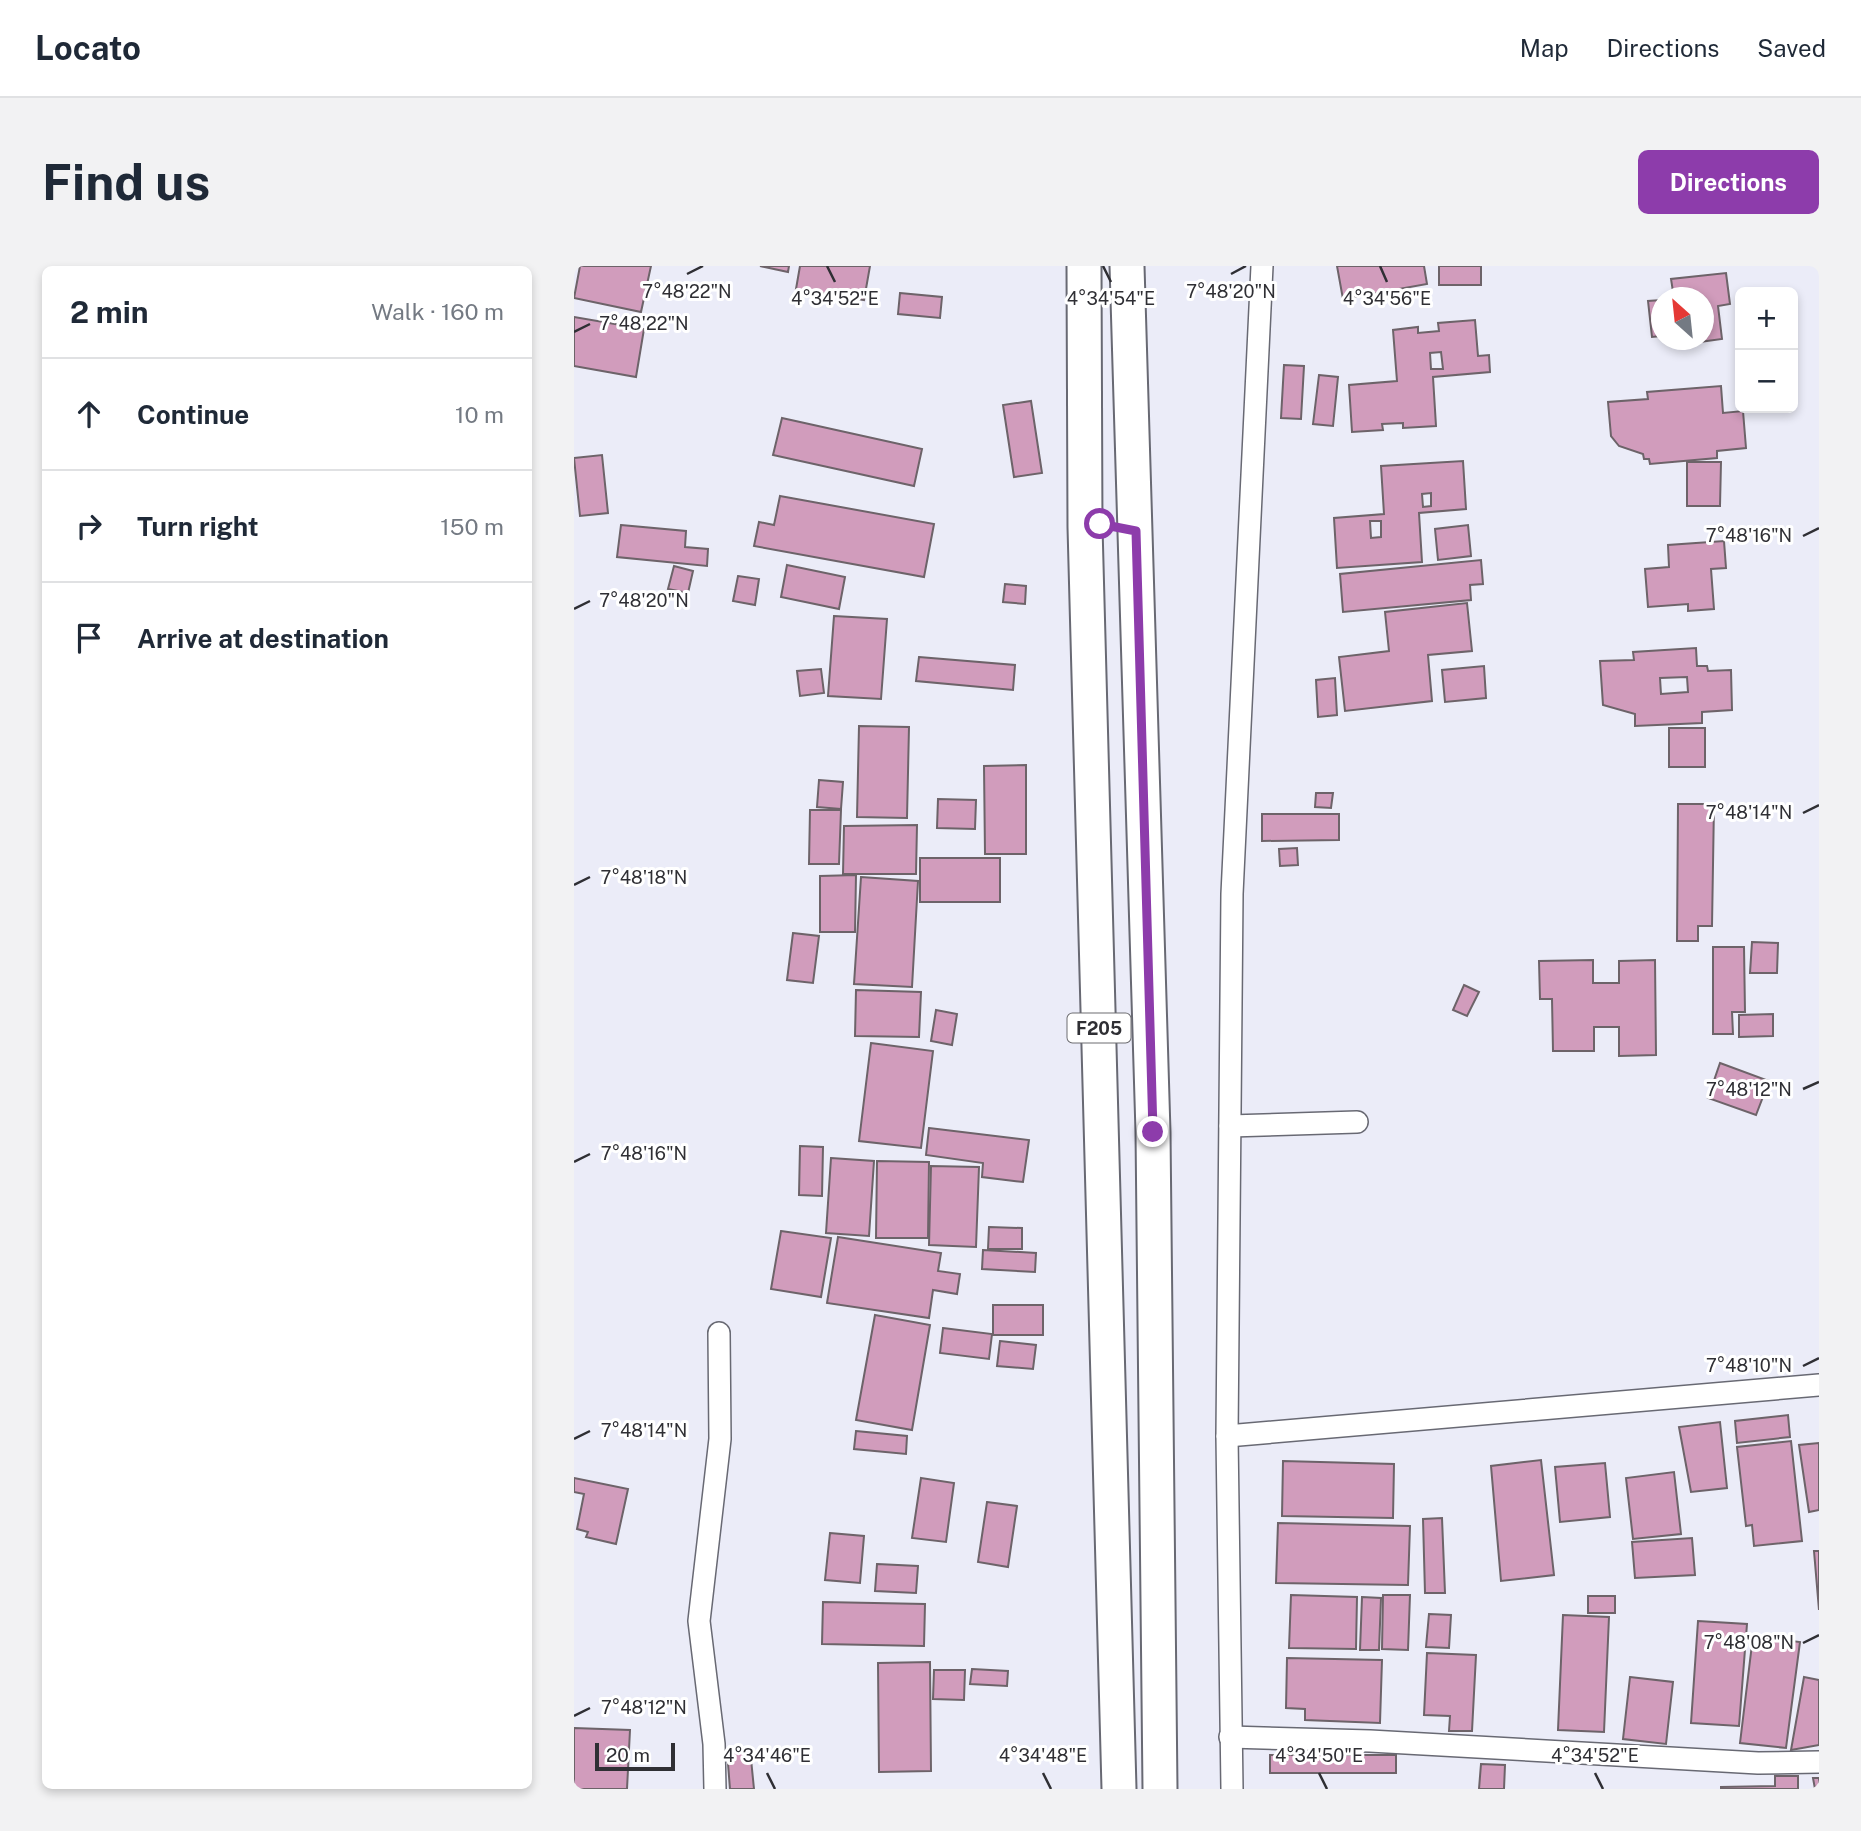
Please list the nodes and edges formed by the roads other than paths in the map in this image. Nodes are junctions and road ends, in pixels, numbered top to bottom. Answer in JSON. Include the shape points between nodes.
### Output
{"nodes":[{"id":1,"x":1084,"y":266,"type":"edge"},
{"id":2,"x":1127,"y":266,"type":"edge"},
{"id":3,"x":1262,"y":266,"type":"edge"},
{"id":4,"x":1085,"y":527,"type":"junction"},
{"id":5,"x":1136,"y":531,"type":"junction"},
{"id":6,"x":1357,"y":1122,"type":"dead end"},
{"id":7,"x":1230,"y":1126,"type":"junction"},
{"id":8,"x":719,"y":1333,"type":"dead end"},
{"id":9,"x":1819,"y":1385,"type":"edge"},
{"id":10,"x":1227,"y":1436,"type":"junction"},
{"id":11,"x":1230,"y":1737,"type":"junction"},
{"id":12,"x":1819,"y":1762,"type":"edge"},
{"id":13,"x":715,"y":1789,"type":"edge"},
{"id":14,"x":1119,"y":1789,"type":"edge"},
{"id":15,"x":1160,"y":1789,"type":"edge"},
{"id":16,"x":1231,"y":1789,"type":"edge"}],
"edges":[{"from":1,"to":4,"type":"main road","number":"F205"},
{"from":2,"to":5,"type":"main road","number":"F205"},
{"from":3,"to":7,"type":"street","via":[[1232,894]]},
{"from":4,"to":5,"type":"main road","via":[[1111,525]]},
{"from":4,"to":14,"type":"main road","number":"F205"},
{"from":5,"to":15,"type":"main road","number":"F205","via":[[1153,1132]]},
{"from":6,"to":7,"type":"street"},
{"from":7,"to":10,"type":"street"},
{"from":8,"to":13,"type":"street","via":[[720,1439],[699,1621]]},
{"from":9,"to":10,"type":"street"},
{"from":10,"to":11,"type":"street"},
{"from":11,"to":12,"type":"street","via":[[1758,1763]]},
{"from":11,"to":16,"type":"street"}]}
